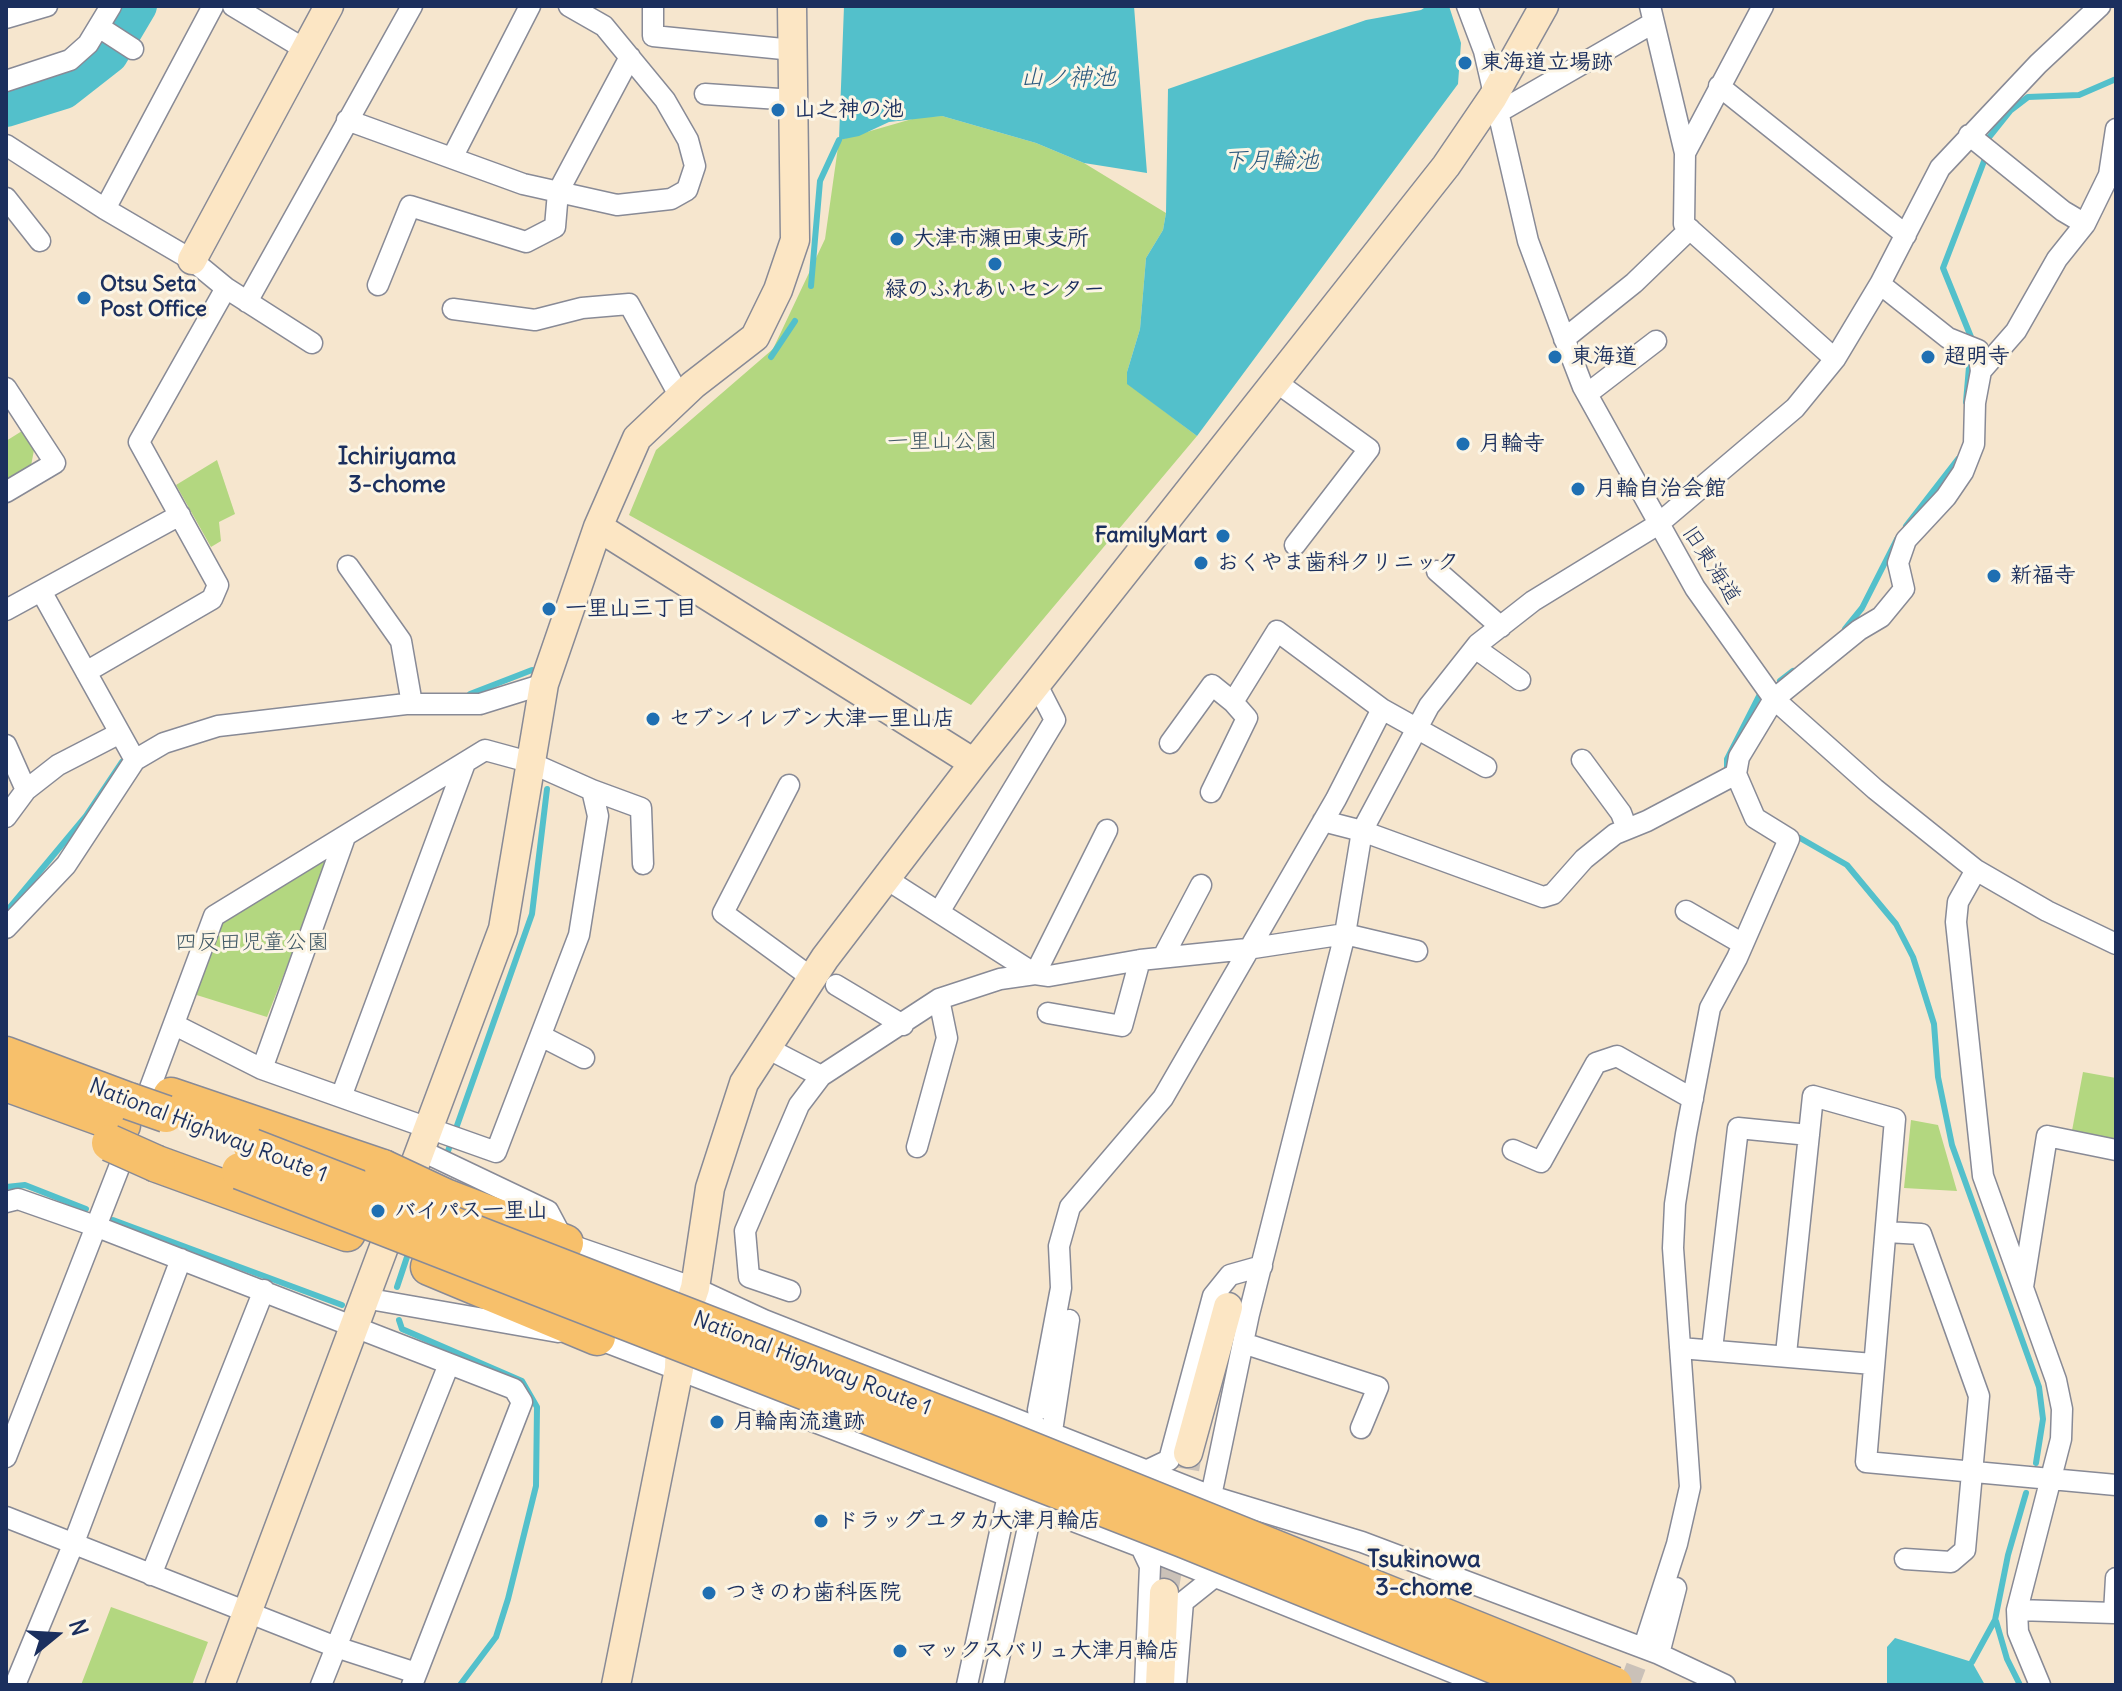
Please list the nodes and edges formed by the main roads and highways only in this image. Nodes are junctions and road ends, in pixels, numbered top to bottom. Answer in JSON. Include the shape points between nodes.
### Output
{"nodes":[{"id":1,"x":6,"y":1055,"type":"edge"},
{"id":2,"x":6,"y":1083,"type":"edge"},
{"id":3,"x":6,"y":1099,"type":"edge"},
{"id":4,"x":124,"y":1114,"type":"junction"},
{"id":5,"x":163,"y":1128,"type":"junction"},
{"id":6,"x":246,"y":1159,"type":"junction"},
{"id":7,"x":565,"y":1243,"type":"road end"},
{"id":8,"x":597,"y":1337,"type":"road end"},
{"id":9,"x":1543,"y":1685,"type":"edge"},
{"id":10,"x":1614,"y":1685,"type":"edge"}],
"edges":[{"from":1,"to":4,"type":"highway","via":[[48,1071]]},
{"from":2,"to":4,"type":"highway","name":"National Highway Route 1"},
{"from":3,"to":4,"type":"highway"},
{"from":4,"to":5,"type":"highway","bridge":true},
{"from":4,"to":5,"type":"highway"},
{"from":5,"to":6,"type":"highway","name":"National Highway Route 1"},
{"from":5,"to":7,"type":"highway","bridge":true,"via":[[269,1126]]},
{"from":5,"to":8,"type":"highway","via":[[347,1233]]},
{"from":6,"to":9,"type":"highway","name":"National Highway Route 1","bridge":true},
{"from":6,"to":10,"type":"highway","name":"National Highway Route 1","bridge":true,"via":[[996,1436]]}]}
